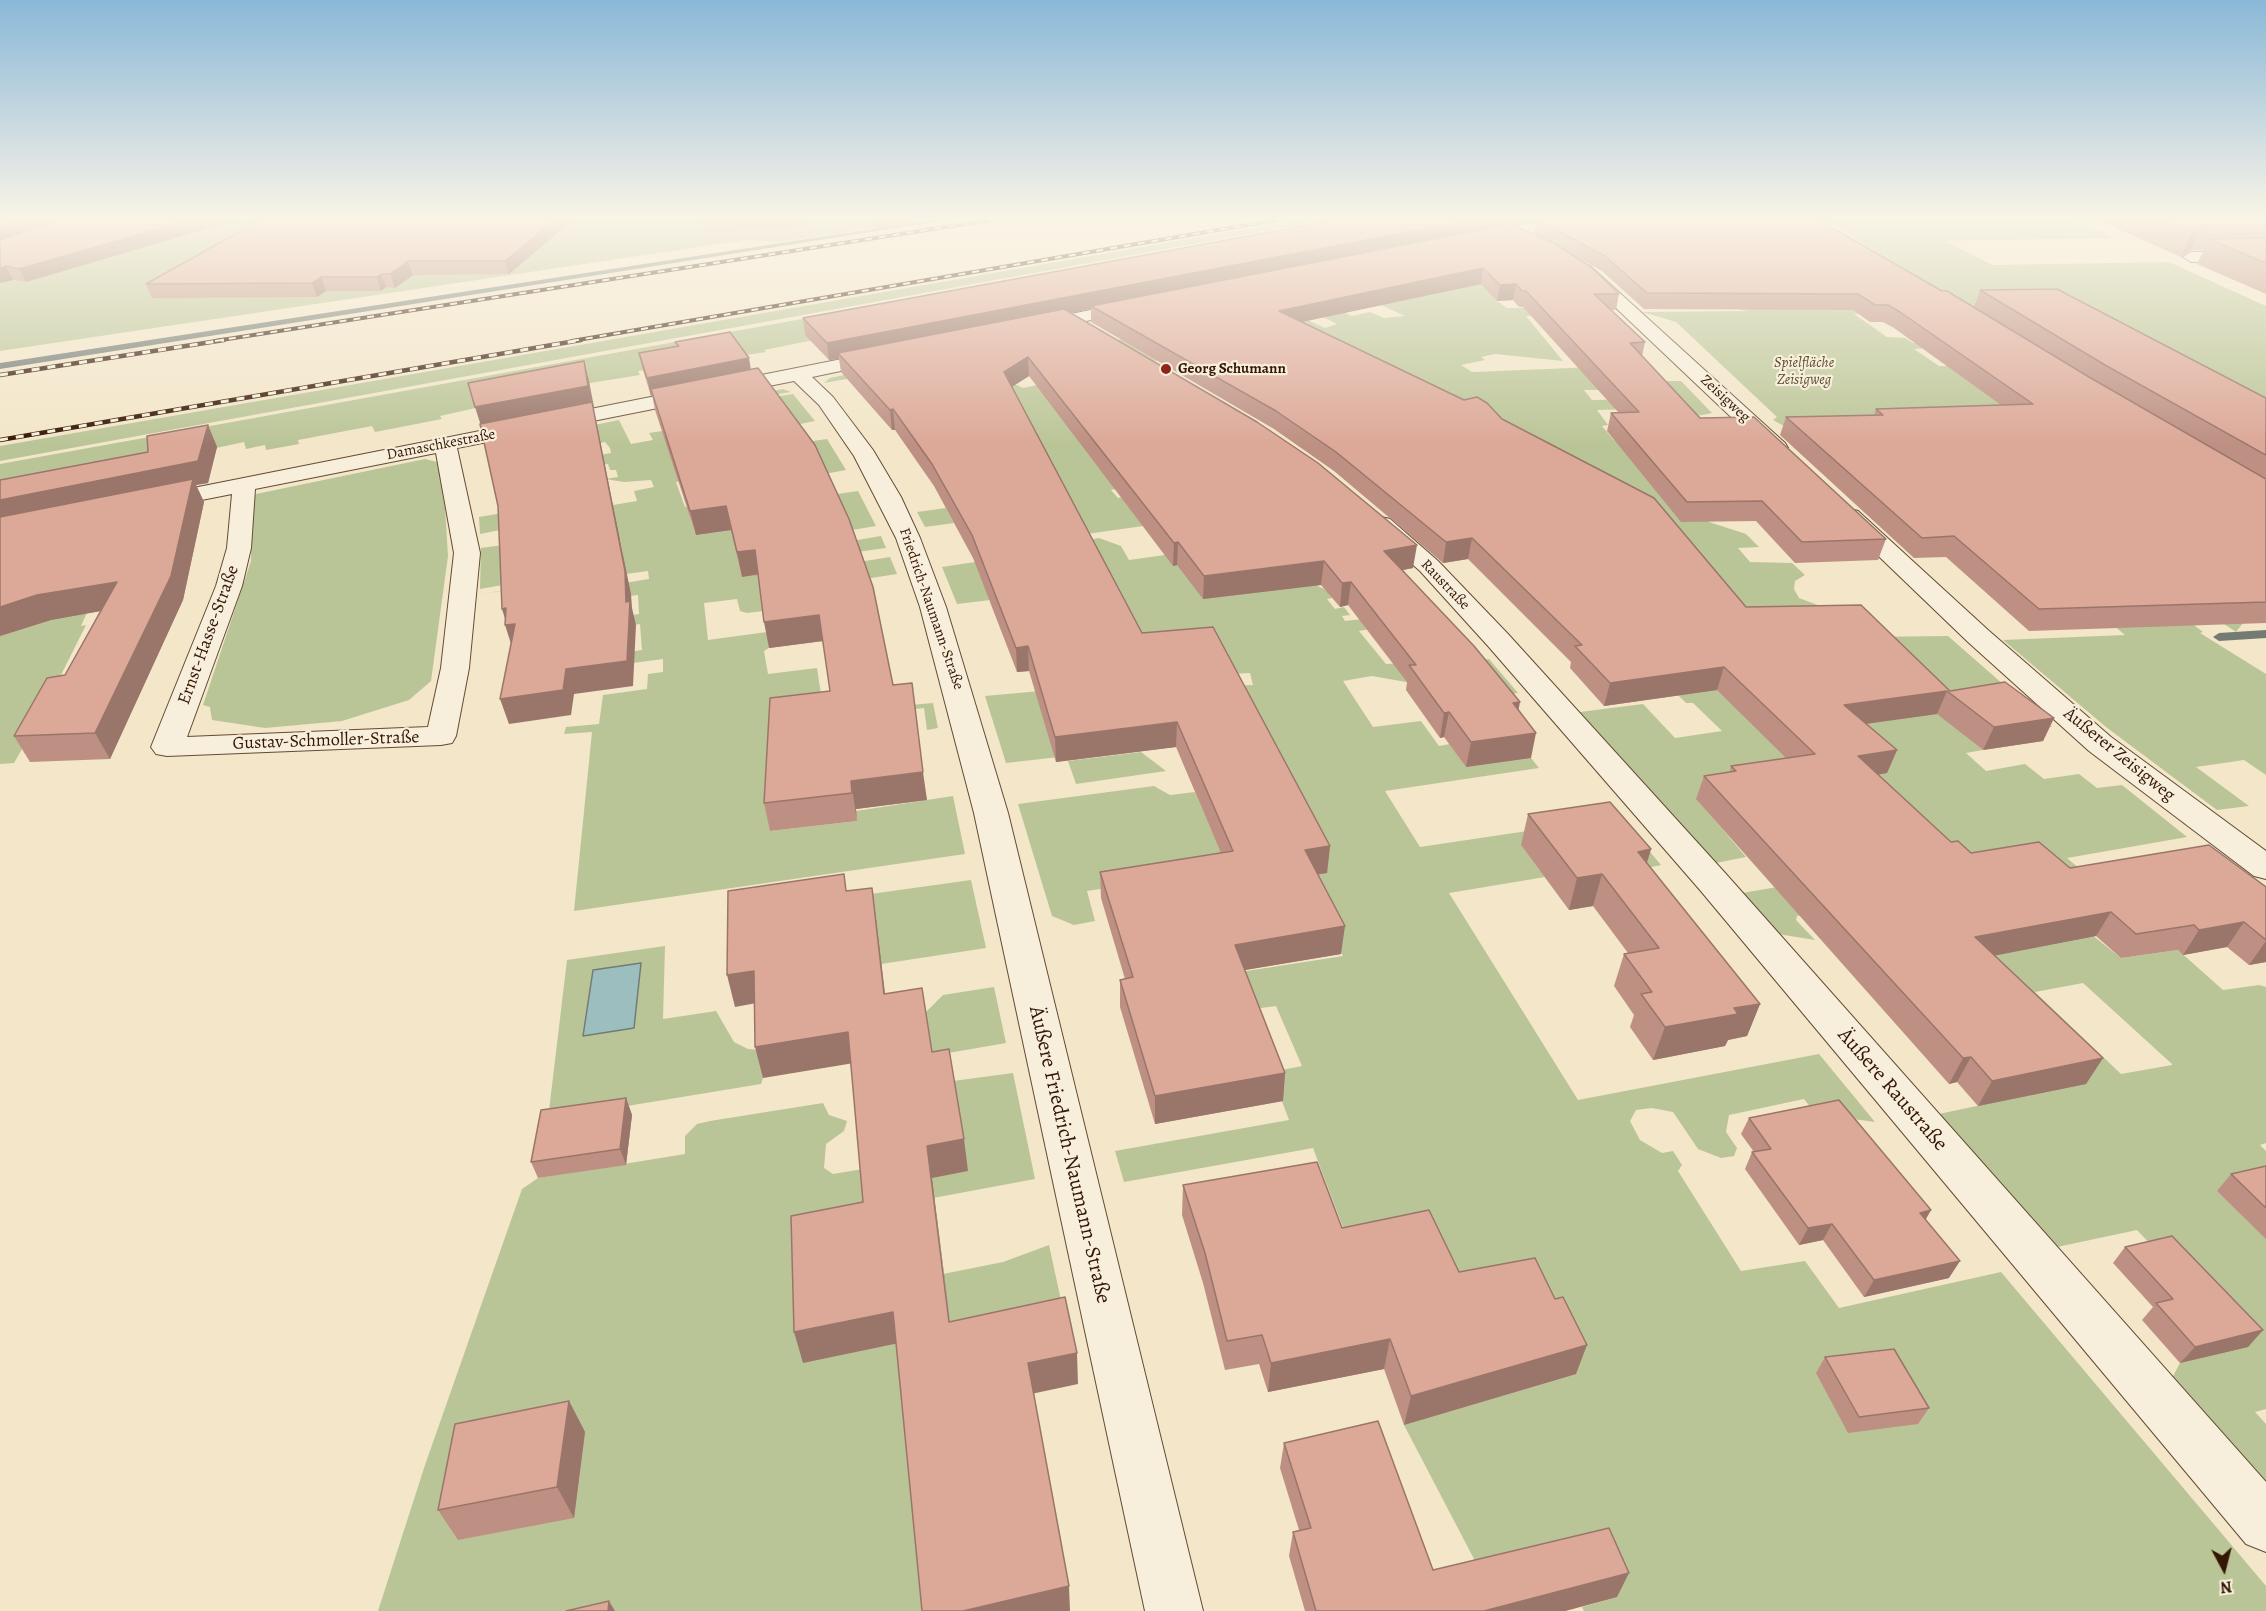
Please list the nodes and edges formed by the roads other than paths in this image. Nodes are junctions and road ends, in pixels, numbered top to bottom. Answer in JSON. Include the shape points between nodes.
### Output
{"nodes":[{"id":1,"x":1613,"y":294,"type":"edge"},
{"id":2,"x":1152,"y":303,"type":"edge"},
{"id":3,"x":1069,"y":320,"type":"junction"},
{"id":4,"x":1023,"y":329,"type":"edge"},
{"id":5,"x":1101,"y":338,"type":"edge"},
{"id":6,"x":901,"y":353,"type":"edge"},
{"id":7,"x":797,"y":374,"type":"junction"},
{"id":8,"x":445,"y":444,"type":"junction"},
{"id":9,"x":1798,"y":468,"type":"edge"},
{"id":10,"x":244,"y":485,"type":"junction"},
{"id":11,"x":1832,"y":500,"type":"edge"},
{"id":12,"x":141,"y":506,"type":"edge"},
{"id":13,"x":1367,"y":512,"type":"edge"},
{"id":14,"x":1515,"y":659,"type":"joint"},
{"id":15,"x":961,"y":699,"type":"joint"},
{"id":16,"x":167,"y":747,"type":"joint"},
{"id":17,"x":2266,"y":868,"type":"edge"},
{"id":18,"x":2266,"y":1524,"type":"edge"},
{"id":19,"x":1174,"y":1611,"type":"edge"}],
"edges":[{"from":1,"to":9,"type":"street","name":"Zeisigweg"},
{"from":2,"to":3,"type":"street"},
{"from":3,"to":4,"type":"street"},
{"from":3,"to":5,"type":"street"},
{"from":6,"to":7,"type":"street","name":"Damaschkestraße"},
{"from":7,"to":8,"type":"street","name":"Damaschkestraße"},
{"from":7,"to":15,"type":"street","name":"Friedrich-Naumann-Straße","via":[[846,426],[889,497],[930,597]]},
{"from":8,"to":10,"type":"street","name":"Damaschkestraße"},
{"from":8,"to":16,"type":"street","name":"Gustav-Schmoller-Straße","via":[[467,553],[455,668],[441,736]]},
{"from":10,"to":12,"type":"street","name":"Damaschkestraße"},
{"from":10,"to":16,"type":"street","name":"Ernst-Hasse-Straße","via":[[239,548],[229,586]]},
{"from":11,"to":17,"type":"street","name":"Äußerer Zeisigweg","via":[[2100,744]]},
{"from":13,"to":14,"type":"street","name":"Raustraße","via":[[1429,566]]},
{"from":14,"to":18,"type":"street","name":"Äußere Raustraße","via":[[1713,882]]},
{"from":15,"to":19,"type":"street","name":"Äußere Friedrich-Naumann-Straße","via":[[991,813]]}]}
